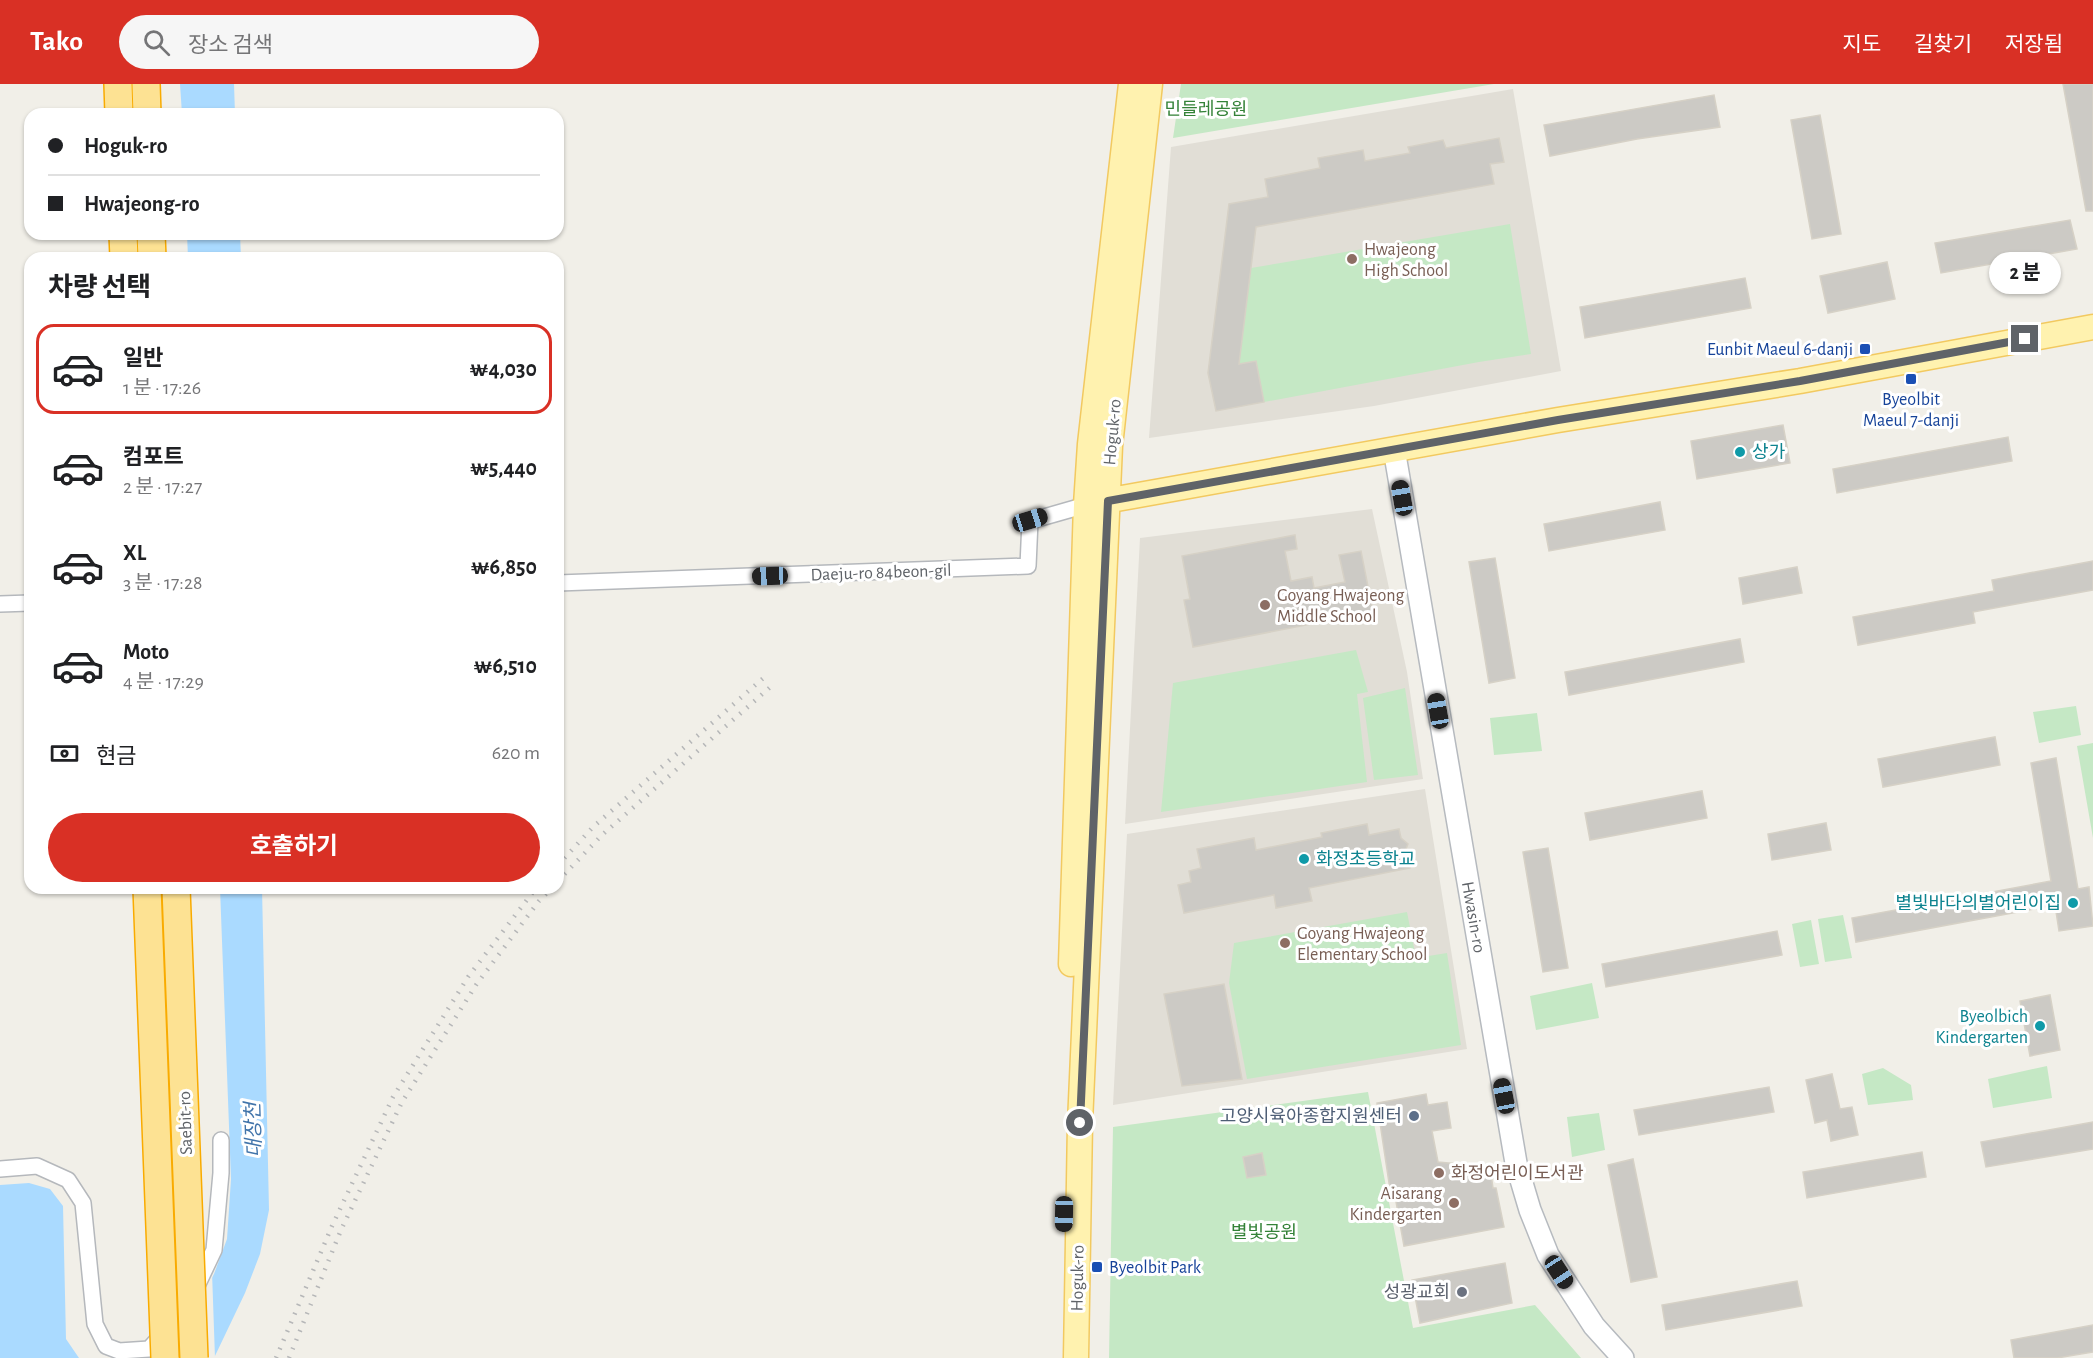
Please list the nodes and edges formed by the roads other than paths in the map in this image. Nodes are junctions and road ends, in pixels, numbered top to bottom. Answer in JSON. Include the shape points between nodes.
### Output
{"nodes":[{"id":1,"x":118,"y":84,"type":"edge"},
{"id":2,"x":146,"y":84,"type":"edge"},
{"id":3,"x":1131,"y":84,"type":"edge"},
{"id":4,"x":1150,"y":84,"type":"edge"},
{"id":5,"x":119,"y":108,"type":"edge"},
{"id":6,"x":147,"y":108,"type":"edge"},
{"id":7,"x":2093,"y":327,"type":"edge"},
{"id":8,"x":1394,"y":449,"type":"junction"},
{"id":9,"x":1097,"y":503,"type":"junction"},
{"id":10,"x":564,"y":583,"type":"edge"},
{"id":11,"x":24,"y":603,"type":"edge"},
{"id":12,"x":0,"y":604,"type":"edge"},
{"id":13,"x":147,"y":894,"type":"edge"},
{"id":14,"x":176,"y":894,"type":"edge"},
{"id":15,"x":221,"y":1140,"type":"dead end"},
{"id":16,"x":0,"y":1169,"type":"edge"},
{"id":17,"x":165,"y":1358,"type":"edge"},
{"id":18,"x":194,"y":1358,"type":"edge"},
{"id":19,"x":1061,"y":1358,"type":"edge"},
{"id":20,"x":1076,"y":1358,"type":"edge"},
{"id":21,"x":1623,"y":1358,"type":"edge"}],
"edges":[{"from":1,"to":5,"type":"highway"},
{"from":2,"to":6,"type":"highway"},
{"from":3,"to":9,"type":"main road","name":"Hoguk-ro","via":[[1090,444]]},
{"from":4,"to":9,"type":"main road","name":"Hoguk-ro","via":[[1110,446]]},
{"from":7,"to":8,"type":"main road"},
{"from":8,"to":9,"type":"main road"},
{"from":8,"to":21,"type":"main road","name":"Hwasin-ro","via":[[1516,1163],[1548,1255],[1594,1326]]},
{"from":9,"to":10,"type":"street","name":"Daeju-ro 84beon-gil","via":[[1030,520],[1028,566]]},
{"from":9,"to":19,"type":"main road","name":"Hoguk-ro","via":[[1066,1113]]},
{"from":9,"to":20,"type":"main road","name":"Hoguk-ro"},
{"from":11,"to":12,"type":"street"},
{"from":13,"to":17,"type":"highway","name":"Saebit-ro","bridge":true},
{"from":14,"to":18,"type":"highway","name":"Saebit-ro","bridge":true},
{"from":15,"to":16,"type":"street","via":[[214,1250],[186,1307],[149,1349],[120,1352],[106,1346],[95,1324],[83,1203],[68,1180],[37,1166]]}]}
